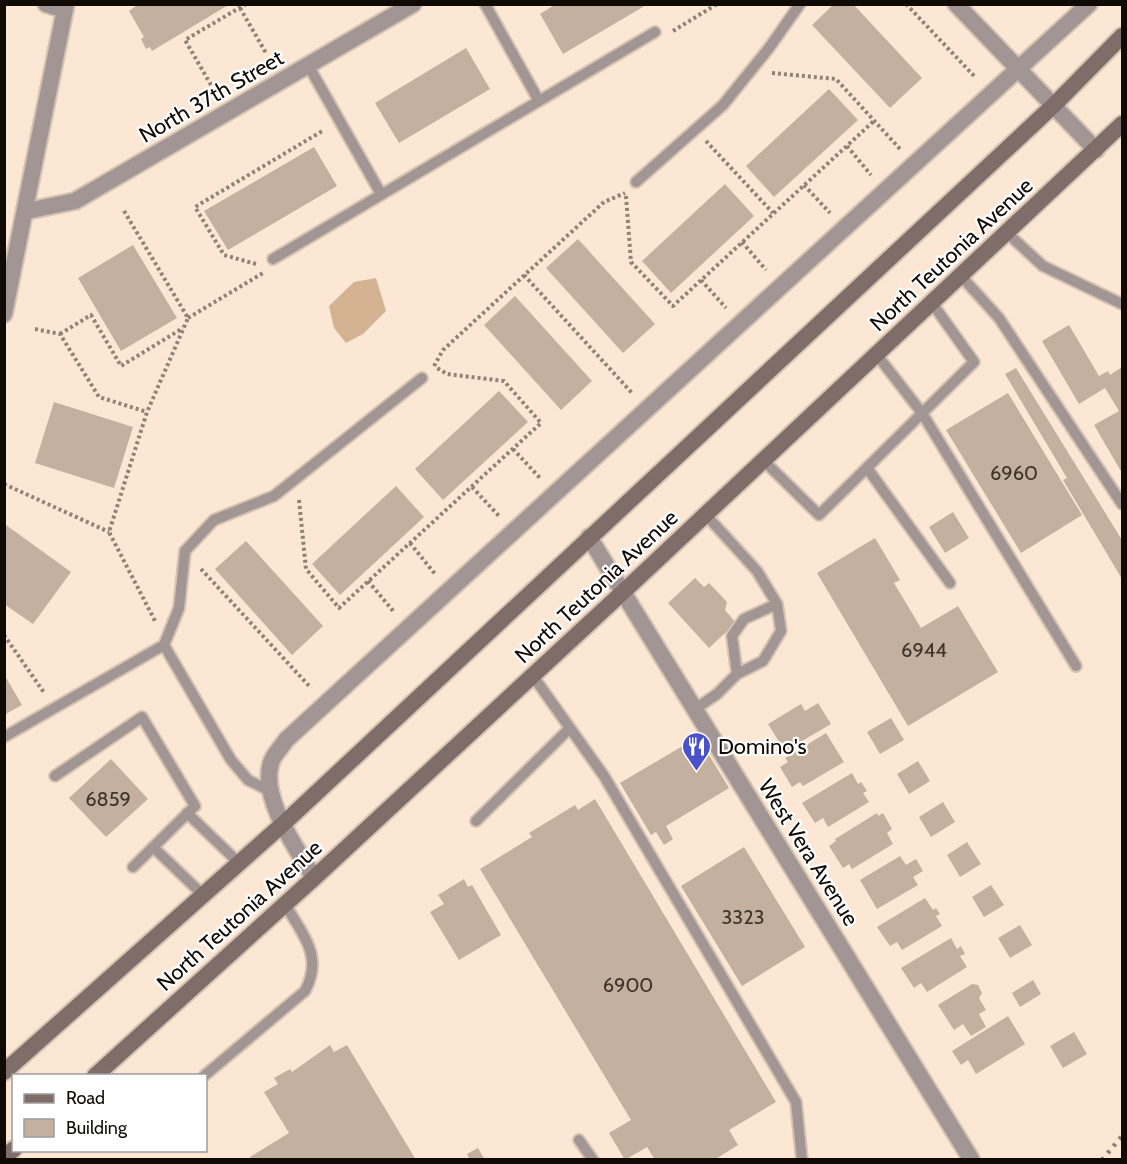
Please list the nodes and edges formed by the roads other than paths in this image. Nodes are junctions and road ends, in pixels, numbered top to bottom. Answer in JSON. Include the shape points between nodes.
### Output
{"nodes":[{"id":1,"x":46,"y":4,"type":"edge"},
{"id":2,"x":413,"y":4,"type":"edge"},
{"id":3,"x":484,"y":4,"type":"edge"},
{"id":4,"x":800,"y":4,"type":"edge"},
{"id":5,"x":956,"y":4,"type":"edge"},
{"id":6,"x":1089,"y":4,"type":"edge"},
{"id":7,"x":66,"y":7,"type":"edge"},
{"id":8,"x":656,"y":32,"type":"road end"},
{"id":9,"x":1122,"y":36,"type":"edge"},
{"id":10,"x":308,"y":65,"type":"junction"},
{"id":11,"x":1019,"y":69,"type":"junction"},
{"id":12,"x":539,"y":101,"type":"junction"},
{"id":13,"x":1054,"y":105,"type":"junction"},
{"id":14,"x":1122,"y":124,"type":"edge"},
{"id":15,"x":1095,"y":150,"type":"junction"},
{"id":16,"x":636,"y":182,"type":"road end"},
{"id":17,"x":381,"y":194,"type":"junction"},
{"id":18,"x":27,"y":211,"type":"junction"},
{"id":19,"x":1007,"y":233,"type":"junction"},
{"id":20,"x":273,"y":260,"type":"road end"},
{"id":21,"x":961,"y":276,"type":"junction"},
{"id":22,"x":933,"y":303,"type":"junction"},
{"id":23,"x":1122,"y":304,"type":"edge"},
{"id":24,"x":4,"y":314,"type":"edge"},
{"id":25,"x":877,"y":355,"type":"junction"},
{"id":26,"x":422,"y":378,"type":"road end"},
{"id":27,"x":922,"y":413,"type":"junction"},
{"id":28,"x":764,"y":461,"type":"junction"},
{"id":29,"x":867,"y":468,"type":"junction"},
{"id":30,"x":1122,"y":504,"type":"edge"},
{"id":31,"x":706,"y":515,"type":"junction"},
{"id":32,"x":589,"y":537,"type":"junction"},
{"id":33,"x":950,"y":583,"type":"dead end"},
{"id":34,"x":623,"y":592,"type":"junction"},
{"id":35,"x":777,"y":604,"type":"junction"},
{"id":36,"x":165,"y":643,"type":"junction"},
{"id":37,"x":1076,"y":666,"type":"dead end"},
{"id":38,"x":737,"y":674,"type":"junction"},
{"id":39,"x":533,"y":676,"type":"junction"},
{"id":40,"x":695,"y":709,"type":"junction"},
{"id":41,"x":570,"y":728,"type":"junction"},
{"id":42,"x":4,"y":737,"type":"edge"},
{"id":43,"x":55,"y":776,"type":"dead end"},
{"id":44,"x":270,"y":791,"type":"junction"},
{"id":45,"x":187,"y":813,"type":"junction"},
{"id":46,"x":476,"y":821,"type":"dead end"},
{"id":47,"x":283,"y":824,"type":"junction"},
{"id":48,"x":153,"y":847,"type":"junction"},
{"id":49,"x":239,"y":863,"type":"junction"},
{"id":50,"x":133,"y":867,"type":"dead end"},
{"id":51,"x":314,"y":878,"type":"junction"},
{"id":52,"x":203,"y":895,"type":"junction"},
{"id":53,"x":285,"y":904,"type":"junction"},
{"id":54,"x":4,"y":1072,"type":"edge"},
{"id":55,"x":97,"y":1074,"type":"edge"},
{"id":56,"x":206,"y":1074,"type":"edge"},
{"id":57,"x":579,"y":1140,"type":"dead end"},
{"id":58,"x":593,"y":1160,"type":"edge"},
{"id":59,"x":802,"y":1160,"type":"edge"},
{"id":60,"x":971,"y":1160,"type":"edge"}],
"edges":[{"from":1,"to":7,"type":"street"},
{"from":2,"to":10,"type":"street","name":"North 37th Street"},
{"from":3,"to":12,"type":"lane"},
{"from":4,"to":16,"type":"lane","via":[[723,105]]},
{"from":5,"to":11,"type":"street"},
{"from":6,"to":11,"type":"street","name":"North Teutonia Avenue"},
{"from":7,"to":18,"type":"street"},
{"from":8,"to":12,"type":"lane"},
{"from":9,"to":13,"type":"main road","name":"North Teutonia Avenue"},
{"from":10,"to":17,"type":"lane"},
{"from":10,"to":18,"type":"street","name":"North 37th Street","via":[[75,201]]},
{"from":11,"to":13,"type":"street"},
{"from":11,"to":44,"type":"street","name":"North Teutonia Avenue","via":[[286,740],[271,763]]},
{"from":12,"to":17,"type":"lane"},
{"from":13,"to":15,"type":"street"},
{"from":13,"to":32,"type":"main road","name":"North Teutonia Avenue"},
{"from":14,"to":15,"type":"main road","name":"North Teutonia Avenue"},
{"from":15,"to":19,"type":"main road","name":"North Teutonia Avenue"},
{"from":17,"to":20,"type":"lane"},
{"from":18,"to":24,"type":"street"},
{"from":19,"to":21,"type":"main road","name":"North Teutonia Avenue"},
{"from":19,"to":23,"type":"lane","via":[[1043,267]]},
{"from":21,"to":22,"type":"main road","name":"North Teutonia Avenue"},
{"from":21,"to":30,"type":"lane","via":[[999,318]]},
{"from":22,"to":25,"type":"main road","name":"North Teutonia Avenue"},
{"from":22,"to":27,"type":"lane","via":[[974,362]]},
{"from":25,"to":27,"type":"lane"},
{"from":25,"to":28,"type":"main road","name":"North Teutonia Avenue"},
{"from":26,"to":36,"type":"lane","via":[[274,496],[214,520],[185,550],[178,608]]},
{"from":27,"to":29,"type":"lane"},
{"from":27,"to":37,"type":"lane"},
{"from":28,"to":29,"type":"lane","via":[[819,515]]},
{"from":28,"to":31,"type":"main road","name":"North Teutonia Avenue"},
{"from":29,"to":33,"type":"lane"},
{"from":31,"to":34,"type":"main road","name":"North Teutonia Avenue"},
{"from":31,"to":35,"type":"lane","via":[[757,571]]},
{"from":32,"to":34,"type":"street","name":"West Vera Avenue"},
{"from":32,"to":47,"type":"main road","name":"North Teutonia Avenue"},
{"from":34,"to":39,"type":"main road","name":"North Teutonia Avenue"},
{"from":34,"to":40,"type":"street","name":"West Vera Avenue"},
{"from":35,"to":38,"type":"lane","via":[[781,631],[763,661]]},
{"from":35,"to":38,"type":"lane","via":[[744,619],[732,636]]},
{"from":36,"to":42,"type":"lane"},
{"from":36,"to":44,"type":"lane","via":[[231,760],[248,780]]},
{"from":38,"to":40,"type":"lane"},
{"from":39,"to":41,"type":"lane"},
{"from":39,"to":51,"type":"main road","name":"North Teutonia Avenue"},
{"from":40,"to":60,"type":"street","name":"West Vera Avenue"},
{"from":41,"to":46,"type":"lane"},
{"from":41,"to":59,"type":"lane","via":[[604,776],[796,1102]]},
{"from":43,"to":45,"type":"lane","via":[[142,717],[195,806]]},
{"from":44,"to":47,"type":"street","name":"North Teutonia Avenue"},
{"from":45,"to":48,"type":"lane"},
{"from":45,"to":49,"type":"lane"},
{"from":47,"to":49,"type":"main road","name":"North Teutonia Avenue"},
{"from":47,"to":51,"type":"street"},
{"from":48,"to":50,"type":"lane"},
{"from":48,"to":52,"type":"lane"},
{"from":49,"to":52,"type":"main road","name":"North Teutonia Avenue"},
{"from":51,"to":53,"type":"main road","name":"North Teutonia Avenue"},
{"from":52,"to":54,"type":"main road","name":"North Teutonia Avenue"},
{"from":53,"to":55,"type":"main road","name":"North Teutonia Avenue"},
{"from":53,"to":56,"type":"lane","via":[[311,950],[311,979],[305,991]]},
{"from":57,"to":58,"type":"lane"}]}
